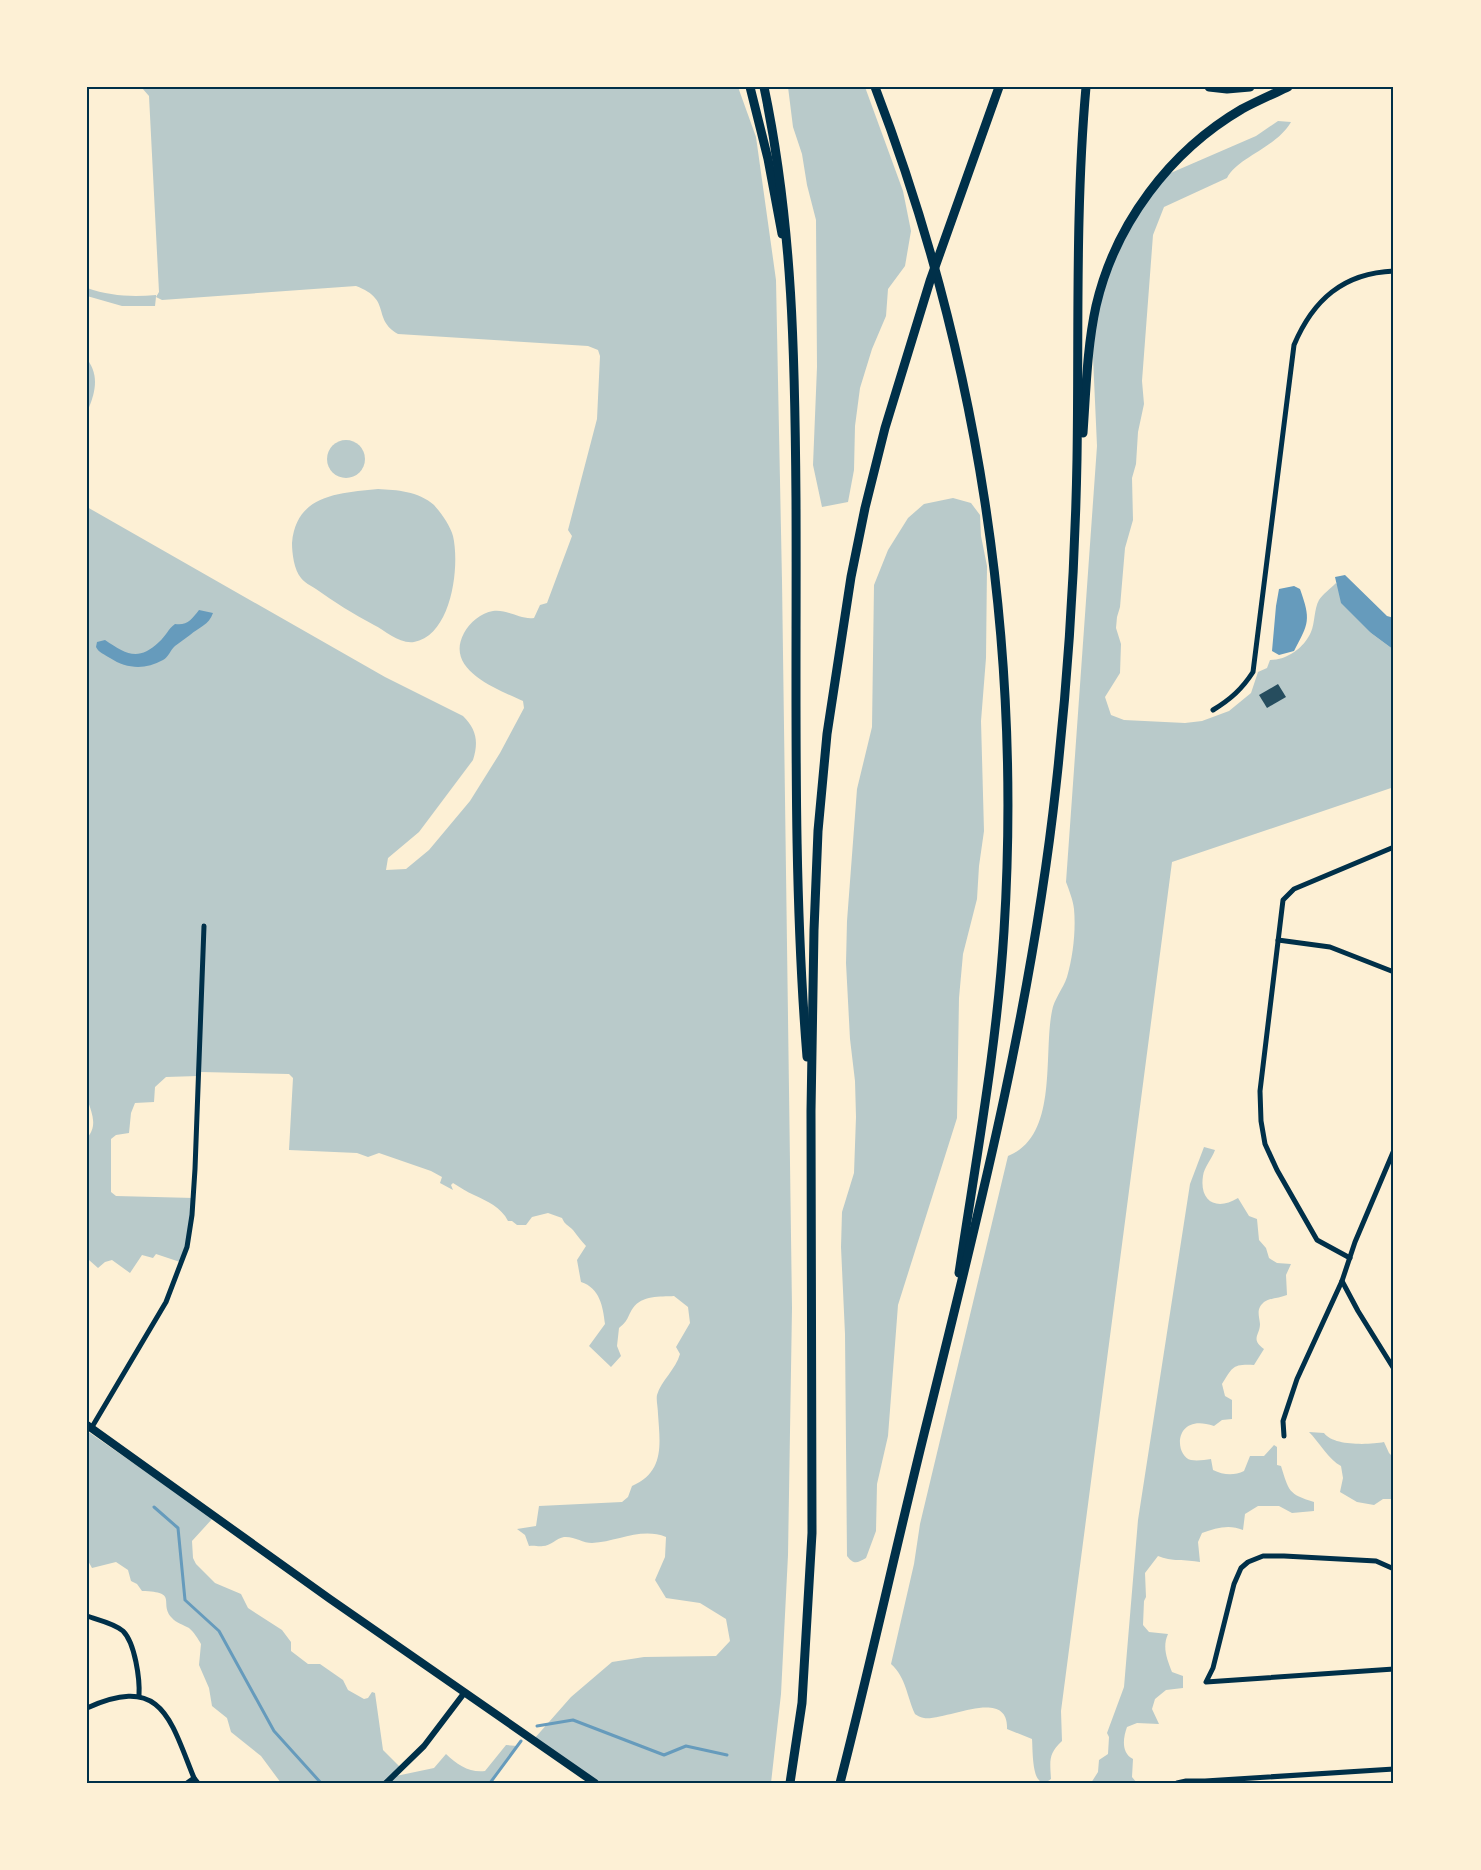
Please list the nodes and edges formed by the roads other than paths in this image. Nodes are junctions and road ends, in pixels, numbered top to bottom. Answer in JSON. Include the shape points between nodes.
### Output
{"nodes":[{"id":1,"x":750,"y":87,"type":"edge"},
{"id":2,"x":764,"y":87,"type":"edge"},
{"id":3,"x":875,"y":87,"type":"edge"},
{"id":4,"x":999,"y":87,"type":"edge"},
{"id":5,"x":1086,"y":87,"type":"edge"},
{"id":6,"x":1209,"y":87,"type":"edge"},
{"id":7,"x":1250,"y":87,"type":"edge"},
{"id":8,"x":1288,"y":87,"type":"edge"},
{"id":9,"x":1394,"y":272,"type":"edge"},
{"id":10,"x":792,"y":299,"type":"junction"},
{"id":11,"x":1076,"y":519,"type":"junction"},
{"id":12,"x":1213,"y":710,"type":"dead end"},
{"id":13,"x":1394,"y":847,"type":"edge"},
{"id":14,"x":204,"y":926,"type":"dead end"},
{"id":15,"x":1278,"y":940,"type":"junction"},
{"id":16,"x":1394,"y":972,"type":"edge"},
{"id":17,"x":811,"y":1111,"type":"junction"},
{"id":18,"x":1394,"y":1150,"type":"edge"},
{"id":19,"x":1350,"y":1258,"type":"junction"},
{"id":20,"x":1342,"y":1281,"type":"junction"},
{"id":21,"x":950,"y":1329,"type":"junction"},
{"id":22,"x":1394,"y":1369,"type":"edge"},
{"id":23,"x":89,"y":1426,"type":"edge"},
{"id":24,"x":1284,"y":1436,"type":"dead end"},
{"id":25,"x":1394,"y":1569,"type":"edge"},
{"id":26,"x":87,"y":1616,"type":"edge"},
{"id":27,"x":1394,"y":1669,"type":"edge"},
{"id":28,"x":465,"y":1692,"type":"junction"},
{"id":29,"x":139,"y":1696,"type":"junction"},
{"id":30,"x":87,"y":1708,"type":"edge"},
{"id":31,"x":1394,"y":1769,"type":"edge"},
{"id":32,"x":196,"y":1780,"type":"edge"},
{"id":33,"x":187,"y":1783,"type":"edge"},
{"id":34,"x":387,"y":1783,"type":"edge"},
{"id":35,"x":596,"y":1783,"type":"edge"},
{"id":36,"x":790,"y":1783,"type":"edge"},
{"id":37,"x":840,"y":1783,"type":"edge"},
{"id":38,"x":1177,"y":1783,"type":"edge"}],
"edges":[{"from":1,"to":10,"type":"highway","via":[[768,159]]},
{"from":2,"to":10,"type":"highway","via":[[784,201]]},
{"from":3,"to":21,"type":"highway","via":[[945,304],[970,416],[990,534],[1002,641],[1008,793],[1006,901],[998,1007]]},
{"from":4,"to":17,"type":"highway","via":[[907,354],[885,428],[851,577],[827,734],[820,810]]},
{"from":5,"to":11,"type":"highway","via":[[1079,191]]},
{"from":6,"to":7,"type":"highway"},
{"from":8,"to":11,"type":"highway","via":[[1243,109],[1196,142],[1156,184],[1122,236],[1101,288],[1093,322]]},
{"from":9,"to":12,"type":"street","via":[[1359,277],[1334,290],[1304,321],[1294,345],[1252,672],[1244,687]]},
{"from":10,"to":17,"type":"highway","via":[[799,944]]},
{"from":11,"to":21,"type":"highway","via":[[1064,706],[1039,912],[1006,1096]]},
{"from":13,"to":15,"type":"street","via":[[1294,889],[1283,900]]},
{"from":14,"to":23,"type":"street","via":[[195,1169],[187,1247],[166,1302]]},
{"from":15,"to":16,"type":"street","via":[[1330,947]]},
{"from":15,"to":19,"type":"street","via":[[1260,1090],[1265,1144],[1317,1240]]},
{"from":17,"to":36,"type":"highway","via":[[812,1533],[802,1703]]},
{"from":18,"to":19,"type":"street"},
{"from":19,"to":20,"type":"street"},
{"from":20,"to":22,"type":"street"},
{"from":20,"to":24,"type":"street","via":[[1298,1379],[1283,1421]]},
{"from":21,"to":37,"type":"highway"},
{"from":23,"to":28,"type":"main road"},
{"from":25,"to":27,"type":"street","via":[[1376,1561],[1284,1556],[1263,1556],[1248,1562],[1234,1584],[1206,1682]]},
{"from":26,"to":29,"type":"street","via":[[122,1630],[129,1639],[140,1679]]},
{"from":28,"to":34,"type":"street","via":[[424,1746]]},
{"from":28,"to":35,"type":"main road"},
{"from":29,"to":30,"type":"street","via":[[121,1696]]},
{"from":29,"to":32,"type":"street","via":[[164,1712]]},
{"from":31,"to":38,"type":"street"},
{"from":32,"to":33,"type":"street"}]}
